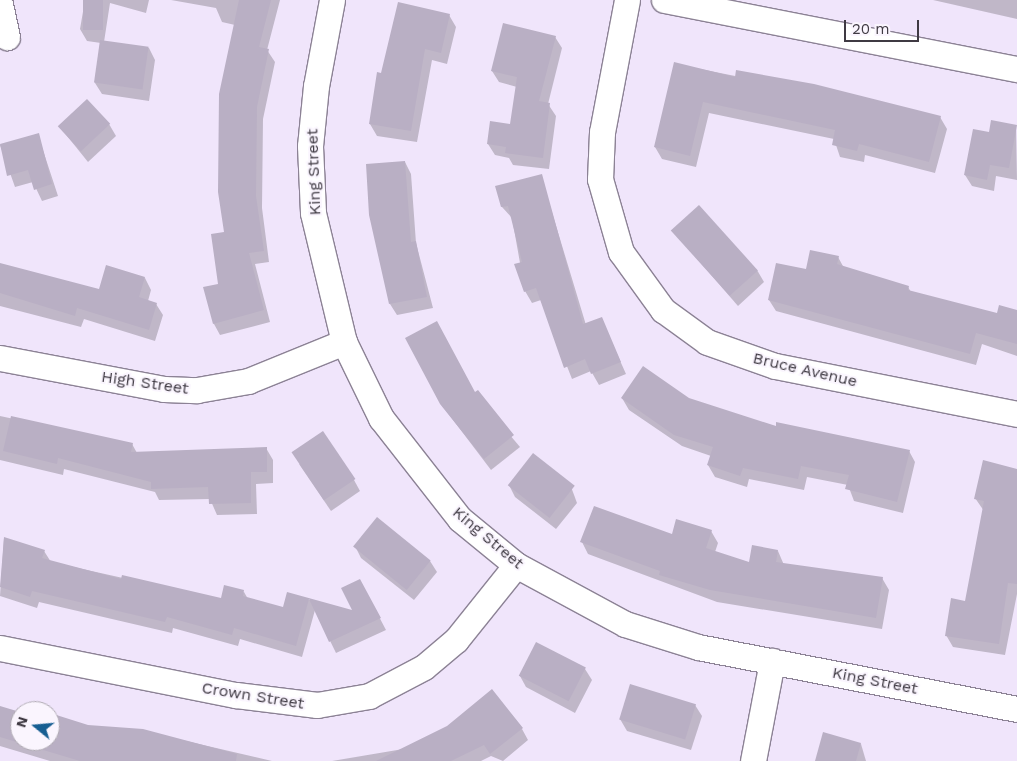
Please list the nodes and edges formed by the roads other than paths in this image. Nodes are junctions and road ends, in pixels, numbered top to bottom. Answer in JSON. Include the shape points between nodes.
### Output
{"nodes":[{"id":1,"x":332,"y":0,"type":"edge"},
{"id":2,"x":627,"y":0,"type":"edge"},
{"id":3,"x":664,"y":0,"type":"edge"},
{"id":4,"x":0,"y":4,"type":"edge"},
{"id":5,"x":7,"y":37,"type":"dead end"},
{"id":6,"x":1017,"y":69,"type":"edge"},
{"id":7,"x":344,"y":342,"type":"junction"},
{"id":8,"x":0,"y":358,"type":"edge"},
{"id":9,"x":1017,"y":414,"type":"edge"},
{"id":10,"x":516,"y":565,"type":"junction"},
{"id":11,"x":0,"y":648,"type":"edge"},
{"id":12,"x":772,"y":660,"type":"junction"},
{"id":13,"x":1017,"y":709,"type":"edge"},
{"id":14,"x":753,"y":761,"type":"edge"}],
"edges":[{"from":1,"to":7,"type":"street","name":"King Street","via":[[316,86],[310,146],[313,213]]},
{"from":2,"to":9,"type":"street","name":"Bruce Avenue","via":[[602,132],[600,179],[620,252],[663,310],[707,342],[775,366]]},
{"from":3,"to":6,"type":"street"},
{"from":4,"to":5,"type":"street"},
{"from":7,"to":8,"type":"street","name":"High Street","via":[[248,382],[197,390],[164,389]]},
{"from":7,"to":10,"type":"street","name":"King Street","via":[[382,418],[414,466],[460,518]]},
{"from":10,"to":11,"type":"street","name":"Crown Street","via":[[456,640],[424,667],[369,696],[317,705],[236,695]]},
{"from":10,"to":12,"type":"street","name":"King Street","via":[[625,624],[698,647]]},
{"from":12,"to":13,"type":"street","name":"King Street"},
{"from":12,"to":14,"type":"street"}]}
